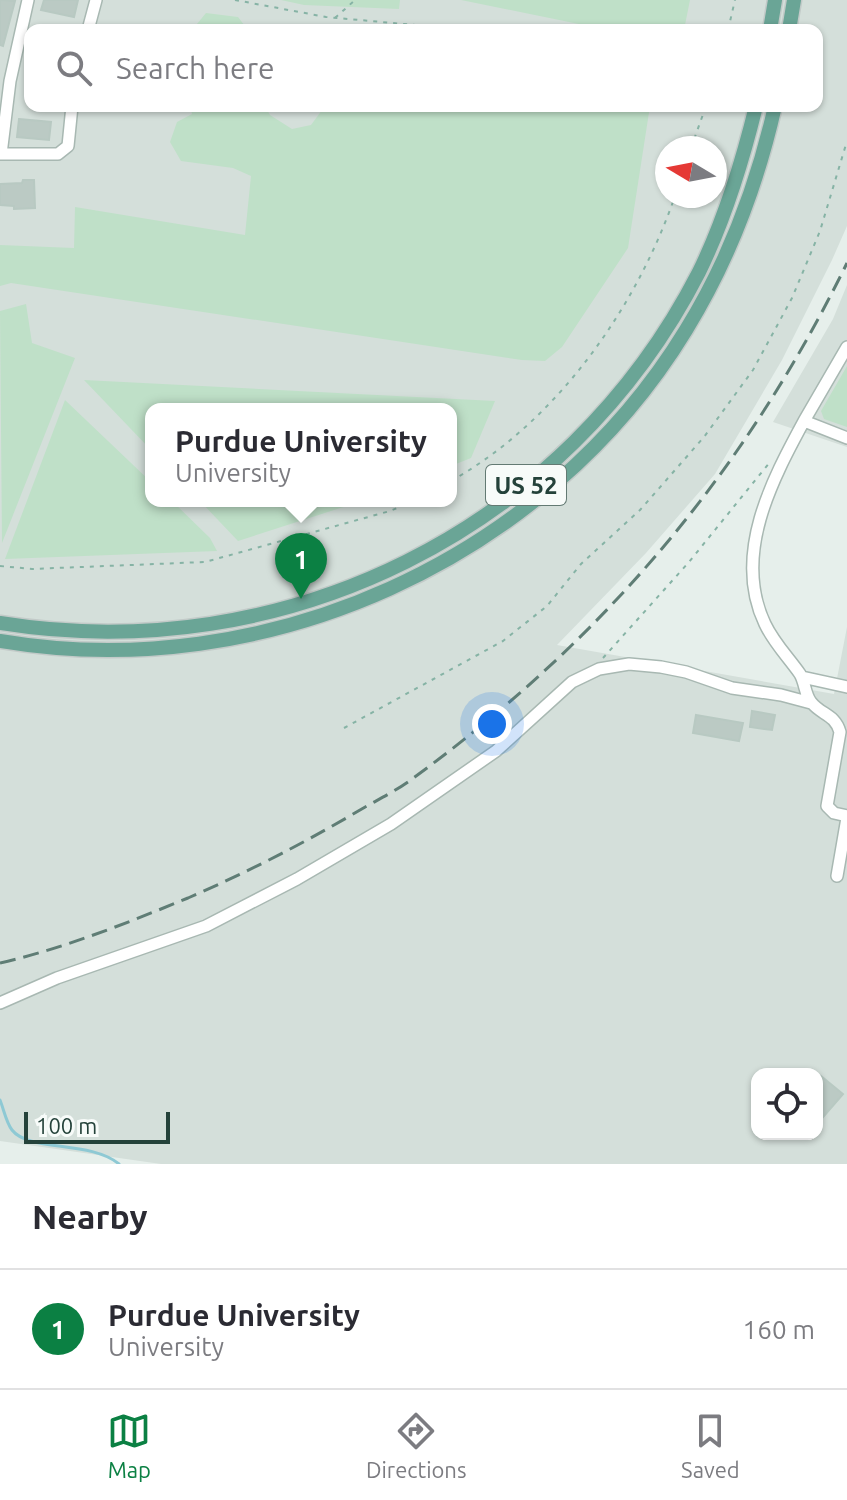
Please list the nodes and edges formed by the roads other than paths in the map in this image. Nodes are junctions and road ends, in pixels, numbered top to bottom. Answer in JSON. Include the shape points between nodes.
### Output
{"nodes":[{"id":1,"x":28,"y":0,"type":"edge"},
{"id":2,"x":96,"y":0,"type":"edge"},
{"id":3,"x":775,"y":0,"type":"edge"},
{"id":4,"x":794,"y":0,"type":"edge"},
{"id":5,"x":90,"y":24,"type":"edge"},
{"id":6,"x":771,"y":24,"type":"edge"},
{"id":7,"x":790,"y":24,"type":"edge"},
{"id":8,"x":71,"y":112,"type":"edge"},
{"id":9,"x":754,"y":112,"type":"edge"},
{"id":10,"x":774,"y":112,"type":"edge"},
{"id":11,"x":0,"y":154,"type":"edge"},
{"id":12,"x":847,"y":347,"type":"edge"},
{"id":13,"x":804,"y":421,"type":"junction"},
{"id":14,"x":847,"y":438,"type":"edge"},
{"id":15,"x":0,"y":623,"type":"edge"},
{"id":16,"x":0,"y":641,"type":"edge"},
{"id":17,"x":802,"y":677,"type":"junction"},
{"id":18,"x":847,"y":687,"type":"edge"},
{"id":19,"x":811,"y":703,"type":"junction"},
{"id":20,"x":847,"y":817,"type":"edge"},
{"id":21,"x":837,"y":876,"type":"dead end"},
{"id":22,"x":0,"y":1003,"type":"edge"}],
"edges":[{"from":1,"to":11,"type":"street"},
{"from":2,"to":5,"type":"street"},
{"from":3,"to":6,"type":"main road"},
{"from":4,"to":7,"type":"main road"},
{"from":8,"to":11,"type":"street","via":[[65,150]]},
{"from":9,"to":15,"type":"main road","number":"US 52","via":[[721,223],[670,321],[607,407],[495,509],[403,564],[269,613],[135,632]]},
{"from":10,"to":16,"type":"main road","number":"US 52","via":[[742,218],[686,331],[585,457],[501,527],[406,583],[273,631],[134,650]]},
{"from":12,"to":13,"type":"street"},
{"from":13,"to":14,"type":"street"},
{"from":13,"to":17,"type":"street","via":[[756,532],[754,574],[763,621]]},
{"from":17,"to":18,"type":"street"},
{"from":17,"to":19,"type":"street"},
{"from":19,"to":20,"type":"street","via":[[831,716],[840,732],[827,806]]},
{"from":19,"to":22,"type":"street","via":[[661,667],[629,664],[599,669],[572,682],[496,751],[391,824],[297,879],[206,926]]},
{"from":20,"to":21,"type":"street"}]}
